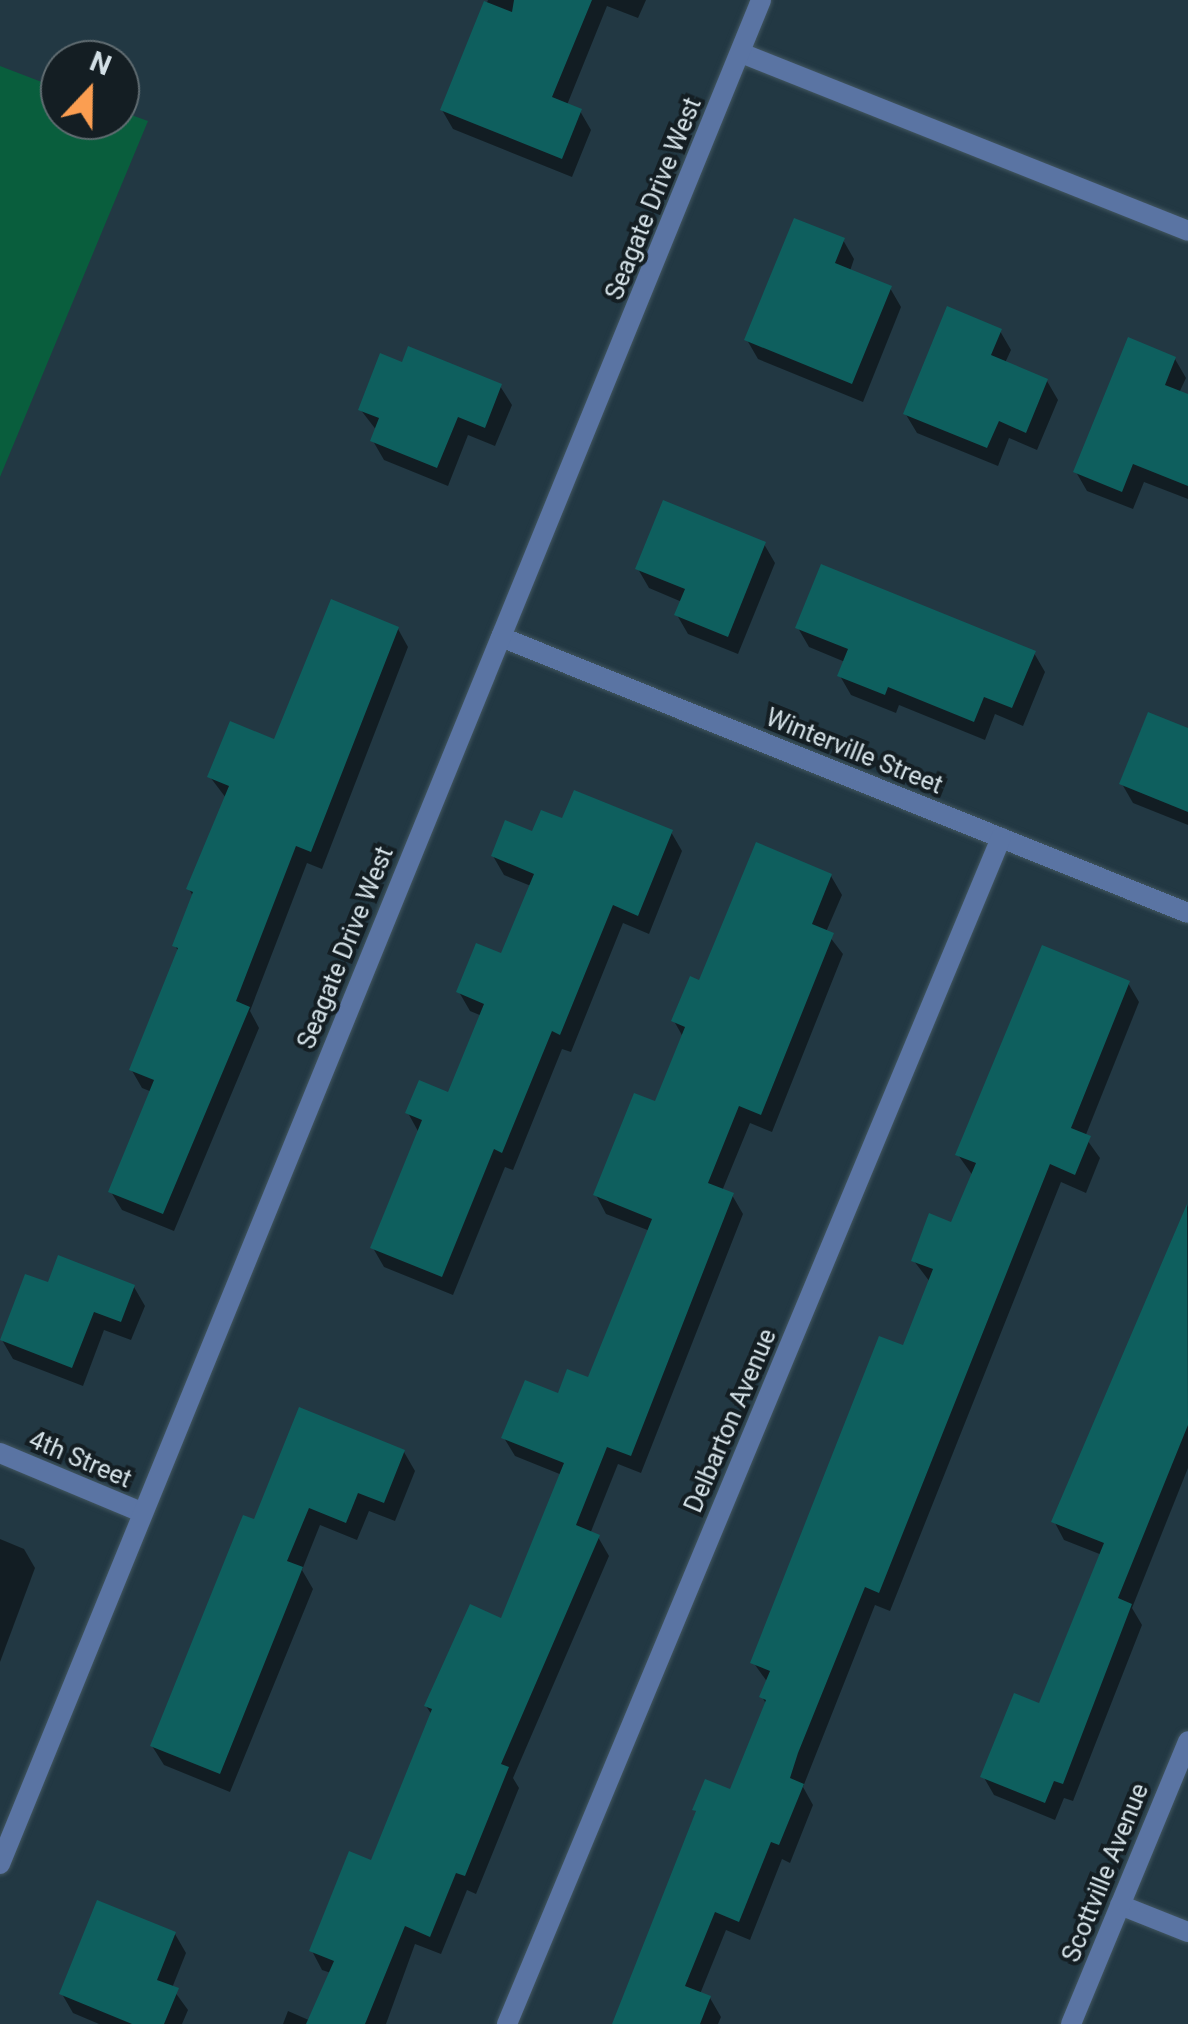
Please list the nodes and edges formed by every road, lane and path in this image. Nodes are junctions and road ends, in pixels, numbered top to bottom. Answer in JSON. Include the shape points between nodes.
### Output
{"nodes":[{"id":1,"x":761,"y":0,"type":"edge"},
{"id":2,"x":741,"y":53,"type":"junction"},
{"id":3,"x":1188,"y":230,"type":"edge"},
{"id":4,"x":501,"y":637,"type":"junction"},
{"id":5,"x":1001,"y":838,"type":"junction"},
{"id":6,"x":1188,"y":912,"type":"edge"},
{"id":7,"x":0,"y":1453,"type":"edge"},
{"id":8,"x":141,"y":1512,"type":"junction"},
{"id":9,"x":1188,"y":1742,"type":"edge"},
{"id":10,"x":0,"y":1864,"type":"edge"},
{"id":11,"x":1120,"y":1905,"type":"junction"},
{"id":12,"x":1188,"y":1932,"type":"edge"},
{"id":13,"x":507,"y":2024,"type":"edge"},
{"id":14,"x":1071,"y":2024,"type":"edge"}],
"edges":[{"from":1,"to":2,"type":"street","name":"Seagate Drive West"},
{"from":2,"to":3,"type":"street"},
{"from":2,"to":4,"type":"street","name":"Seagate Drive West"},
{"from":4,"to":5,"type":"street","name":"Winterville Street"},
{"from":4,"to":8,"type":"street","name":"Seagate Drive West"},
{"from":5,"to":6,"type":"street","name":"Winterville Street"},
{"from":5,"to":13,"type":"street","name":"Delbarton Avenue"},
{"from":7,"to":8,"type":"street","name":"4th Street"},
{"from":8,"to":10,"type":"street","name":"Seagate Drive West"},
{"from":9,"to":11,"type":"street","name":"Scottville Avenue"},
{"from":11,"to":12,"type":"street"},
{"from":11,"to":14,"type":"street","name":"Scottville Avenue"}]}
